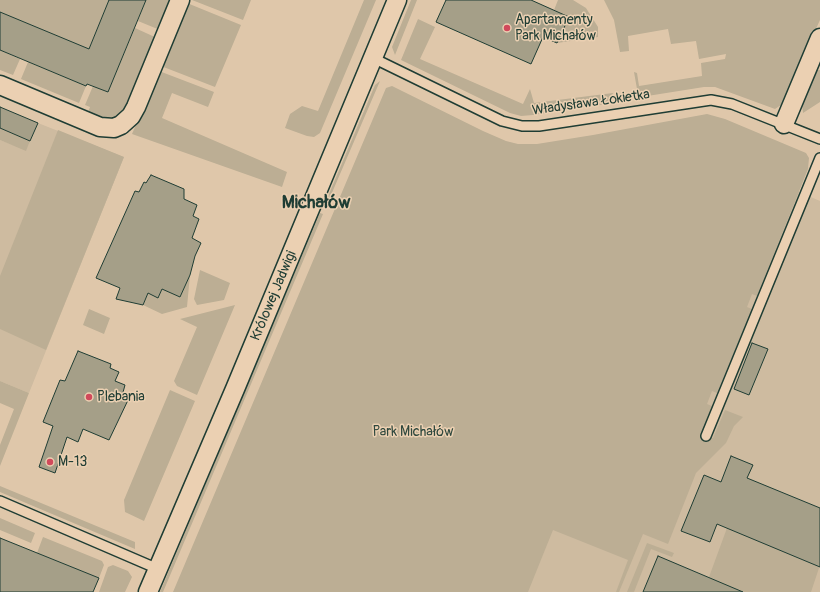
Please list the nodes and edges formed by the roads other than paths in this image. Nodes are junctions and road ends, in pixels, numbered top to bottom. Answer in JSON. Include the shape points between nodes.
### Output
{"nodes":[{"id":1,"x":180,"y":0,"type":"edge"},
{"id":2,"x":397,"y":0,"type":"edge"},
{"id":3,"x":820,"y":38,"type":"edge"},
{"id":4,"x":373,"y":58,"type":"junction"},
{"id":5,"x":0,"y":85,"type":"edge"},
{"id":6,"x":784,"y":124,"type":"junction"},
{"id":7,"x":820,"y":139,"type":"edge"},
{"id":8,"x":820,"y":158,"type":"edge"},
{"id":9,"x":706,"y":436,"type":"dead end"},
{"id":10,"x":0,"y":501,"type":"edge"},
{"id":11,"x":158,"y":569,"type":"junction"},
{"id":12,"x":148,"y":592,"type":"edge"}],
"edges":[{"from":1,"to":5,"type":"street","via":[[136,107],[121,125],[114,128],[100,127]]},
{"from":2,"to":4,"type":"street","name":"Królowej Jadwigi"},
{"from":3,"to":6,"type":"street"},
{"from":4,"to":6,"type":"lane","name":"Władysława Łokietka","via":[[502,121],[522,126],[539,126],[702,100],[732,104]]},
{"from":4,"to":11,"type":"street","name":"Królowej Jadwigi"},
{"from":6,"to":7,"type":"lane","name":"Władysława Łokietka"},
{"from":8,"to":9,"type":"lane"},
{"from":10,"to":11,"type":"lane"},
{"from":11,"to":12,"type":"street","name":"Królowej Jadwigi"}]}
